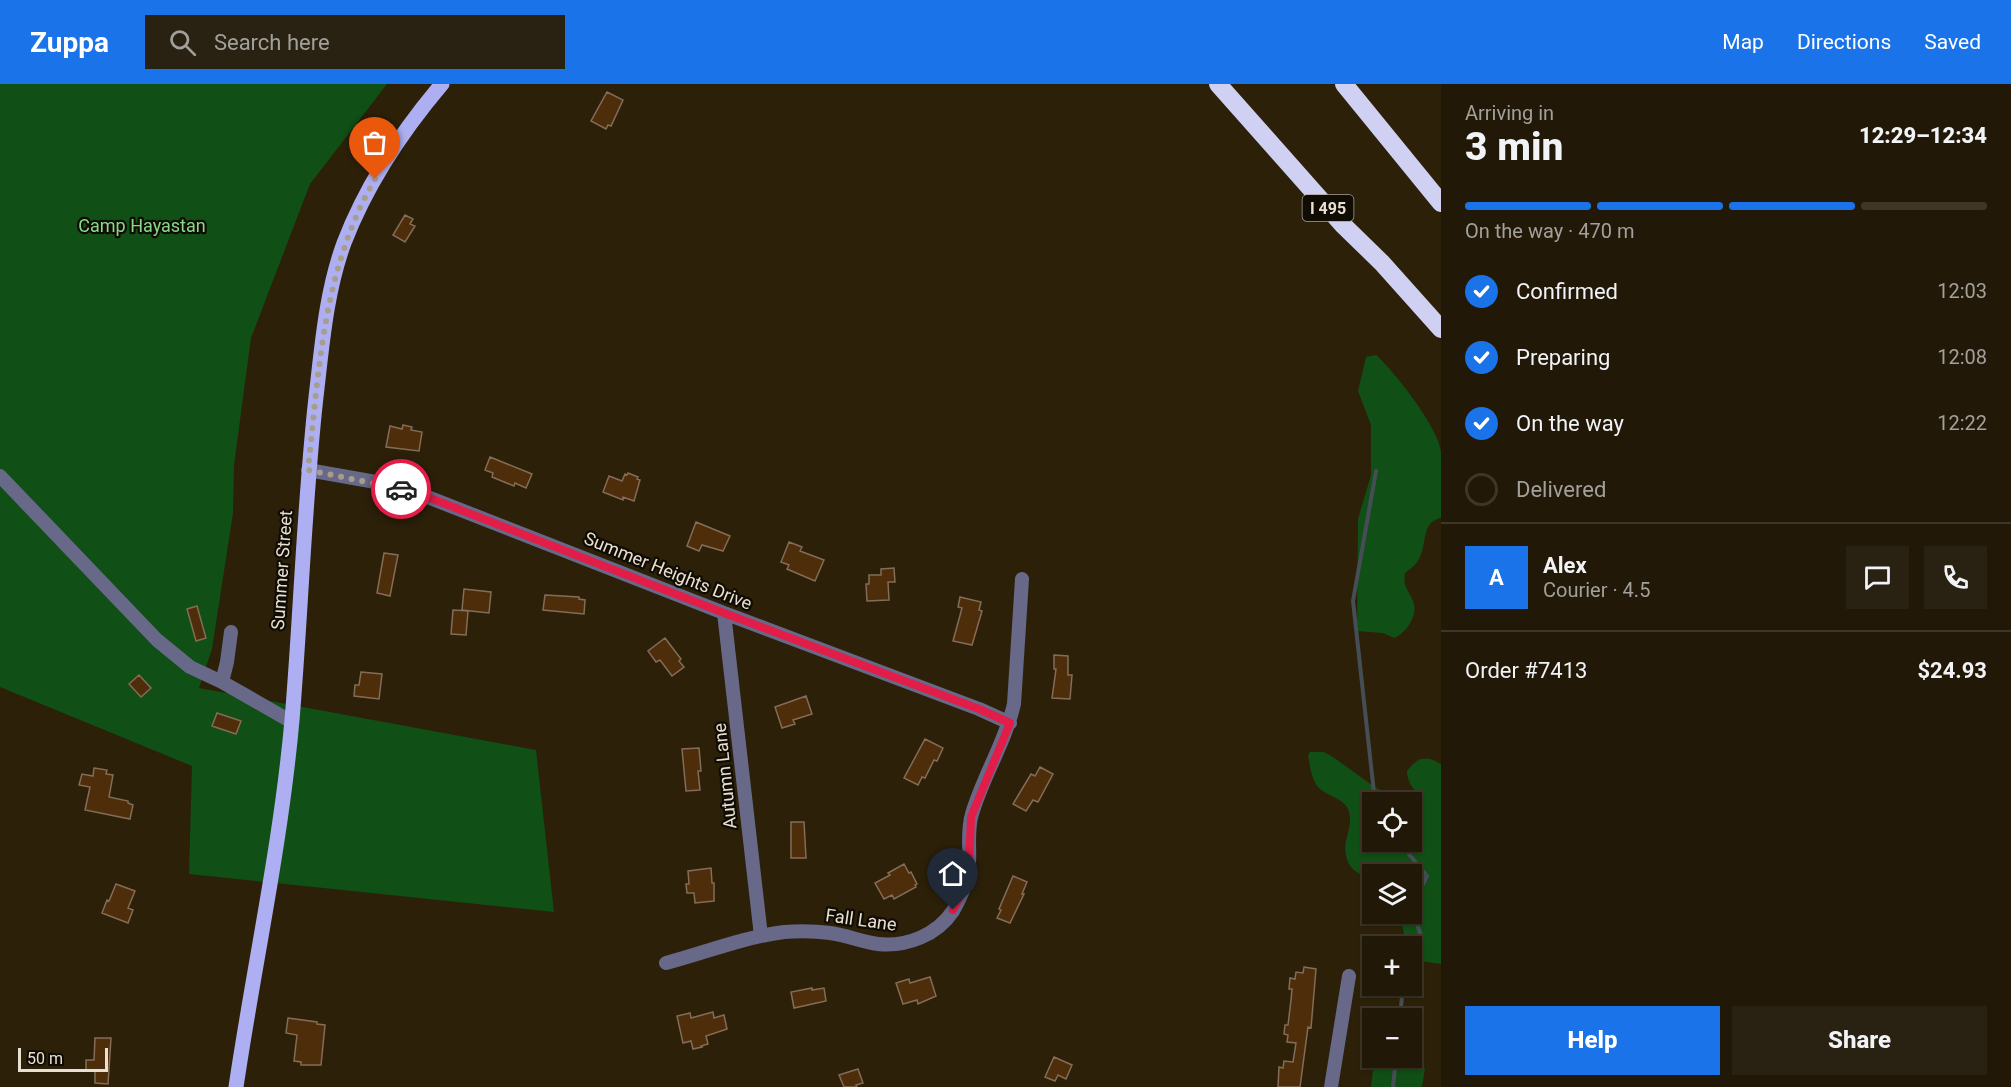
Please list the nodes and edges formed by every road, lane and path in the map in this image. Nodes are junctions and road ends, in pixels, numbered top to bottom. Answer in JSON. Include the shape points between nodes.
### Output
{"nodes":[{"id":1,"x":442,"y":84,"type":"edge"},
{"id":2,"x":1218,"y":84,"type":"edge"},
{"id":3,"x":1344,"y":84,"type":"edge"},
{"id":4,"x":1441,"y":203,"type":"edge"},
{"id":5,"x":1441,"y":329,"type":"edge"},
{"id":6,"x":308,"y":470,"type":"junction"},
{"id":7,"x":0,"y":477,"type":"edge"},
{"id":8,"x":1022,"y":579,"type":"dead end"},
{"id":9,"x":724,"y":613,"type":"junction"},
{"id":10,"x":231,"y":633,"type":"dead end"},
{"id":11,"x":222,"y":682,"type":"junction"},
{"id":12,"x":292,"y":722,"type":"junction"},
{"id":13,"x":1010,"y":723,"type":"junction"},
{"id":14,"x":760,"y":936,"type":"junction"},
{"id":15,"x":666,"y":963,"type":"dead end"},
{"id":16,"x":1349,"y":976,"type":"dead end"},
{"id":17,"x":236,"y":1087,"type":"edge"},
{"id":18,"x":1331,"y":1087,"type":"edge"}],
"edges":[{"from":1,"to":6,"type":"main road","name":"Summer Street","via":[[375,179],[344,245],[322,340]]},
{"from":2,"to":5,"type":"highway","number":"I 495"},
{"from":3,"to":4,"type":"highway"},
{"from":6,"to":9,"type":"street","name":"Summer Heights Drive","via":[[387,484],[425,496]]},
{"from":6,"to":12,"type":"main road","name":"Summer Street"},
{"from":7,"to":11,"type":"street","via":[[157,640],[190,667]]},
{"from":8,"to":13,"type":"street","name":"Fall Lane"},
{"from":9,"to":13,"type":"street","name":"Summer Heights Drive"},
{"from":9,"to":14,"type":"street","name":"Autumn Lane"},
{"from":10,"to":11,"type":"street"},
{"from":11,"to":12,"type":"street"},
{"from":12,"to":17,"type":"main road","name":"Summer Street","via":[[277,842]]},
{"from":13,"to":14,"type":"street","name":"Fall Lane","via":[[971,817],[965,887],[940,927],[901,944],[878,944],[811,931]]},
{"from":14,"to":15,"type":"street","name":"Fall Lane"},
{"from":16,"to":18,"type":"street"}]}
